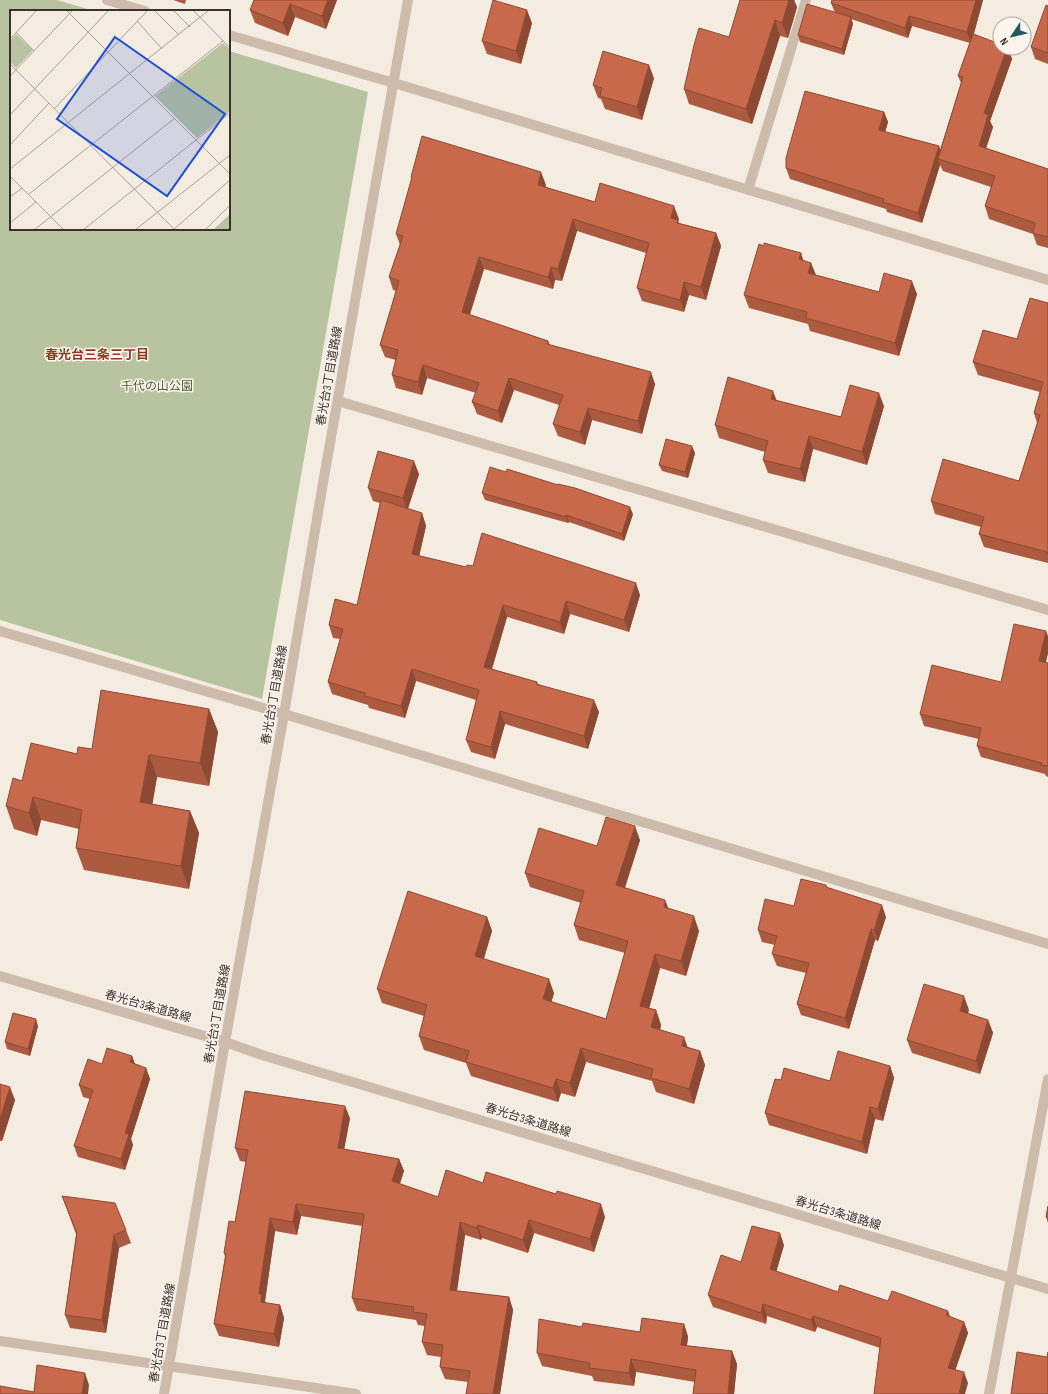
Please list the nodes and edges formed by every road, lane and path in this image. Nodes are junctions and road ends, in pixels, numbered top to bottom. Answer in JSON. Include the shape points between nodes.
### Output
{"nodes":[{"id":1,"x":108,"y":0,"type":"edge"},
{"id":2,"x":408,"y":0,"type":"edge"},
{"id":3,"x":806,"y":0,"type":"edge"},
{"id":4,"x":142,"y":10,"type":"edge"},
{"id":5,"x":230,"y":35,"type":"edge"},
{"id":6,"x":394,"y":83,"type":"junction"},
{"id":7,"x":748,"y":190,"type":"junction"},
{"id":8,"x":1048,"y":280,"type":"edge"},
{"id":9,"x":338,"y":400,"type":"junction"},
{"id":10,"x":1048,"y":610,"type":"edge"},
{"id":11,"x":0,"y":631,"type":"edge"},
{"id":12,"x":284,"y":714,"type":"junction"},
{"id":13,"x":1048,"y":944,"type":"edge"},
{"id":14,"x":0,"y":976,"type":"edge"},
{"id":15,"x":225,"y":1042,"type":"junction"},
{"id":16,"x":1048,"y":1079,"type":"edge"},
{"id":17,"x":1010,"y":1278,"type":"junction"},
{"id":18,"x":1048,"y":1289,"type":"edge"},
{"id":19,"x":0,"y":1341,"type":"edge"},
{"id":20,"x":170,"y":1367,"type":"junction"},
{"id":21,"x":164,"y":1394,"type":"edge"},
{"id":22,"x":356,"y":1394,"type":"edge"},
{"id":23,"x":989,"y":1394,"type":"edge"}],
"edges":[{"from":1,"to":4,"type":"street"},
{"from":2,"to":6,"type":"street","name":"春光台3丁目道路線"},
{"from":3,"to":7,"type":"street"},
{"from":5,"to":6,"type":"street"},
{"from":6,"to":7,"type":"street"},
{"from":6,"to":9,"type":"street","name":"春光台3丁目道路線"},
{"from":7,"to":8,"type":"street"},
{"from":9,"to":10,"type":"street"},
{"from":9,"to":12,"type":"street","name":"春光台3丁目道路線"},
{"from":11,"to":12,"type":"street"},
{"from":12,"to":13,"type":"street"},
{"from":12,"to":15,"type":"street","name":"春光台3丁目道路線"},
{"from":14,"to":15,"type":"street","name":"春光台3条道路線"},
{"from":15,"to":17,"type":"street","name":"春光台3条道路線"},
{"from":15,"to":20,"type":"street","name":"春光台3丁目道路線"},
{"from":16,"to":17,"type":"street"},
{"from":17,"to":18,"type":"street","name":"春光台3条道路線"},
{"from":17,"to":23,"type":"street"},
{"from":19,"to":20,"type":"street"},
{"from":20,"to":21,"type":"street","name":"春光台3丁目道路線"},
{"from":20,"to":22,"type":"street"}]}
